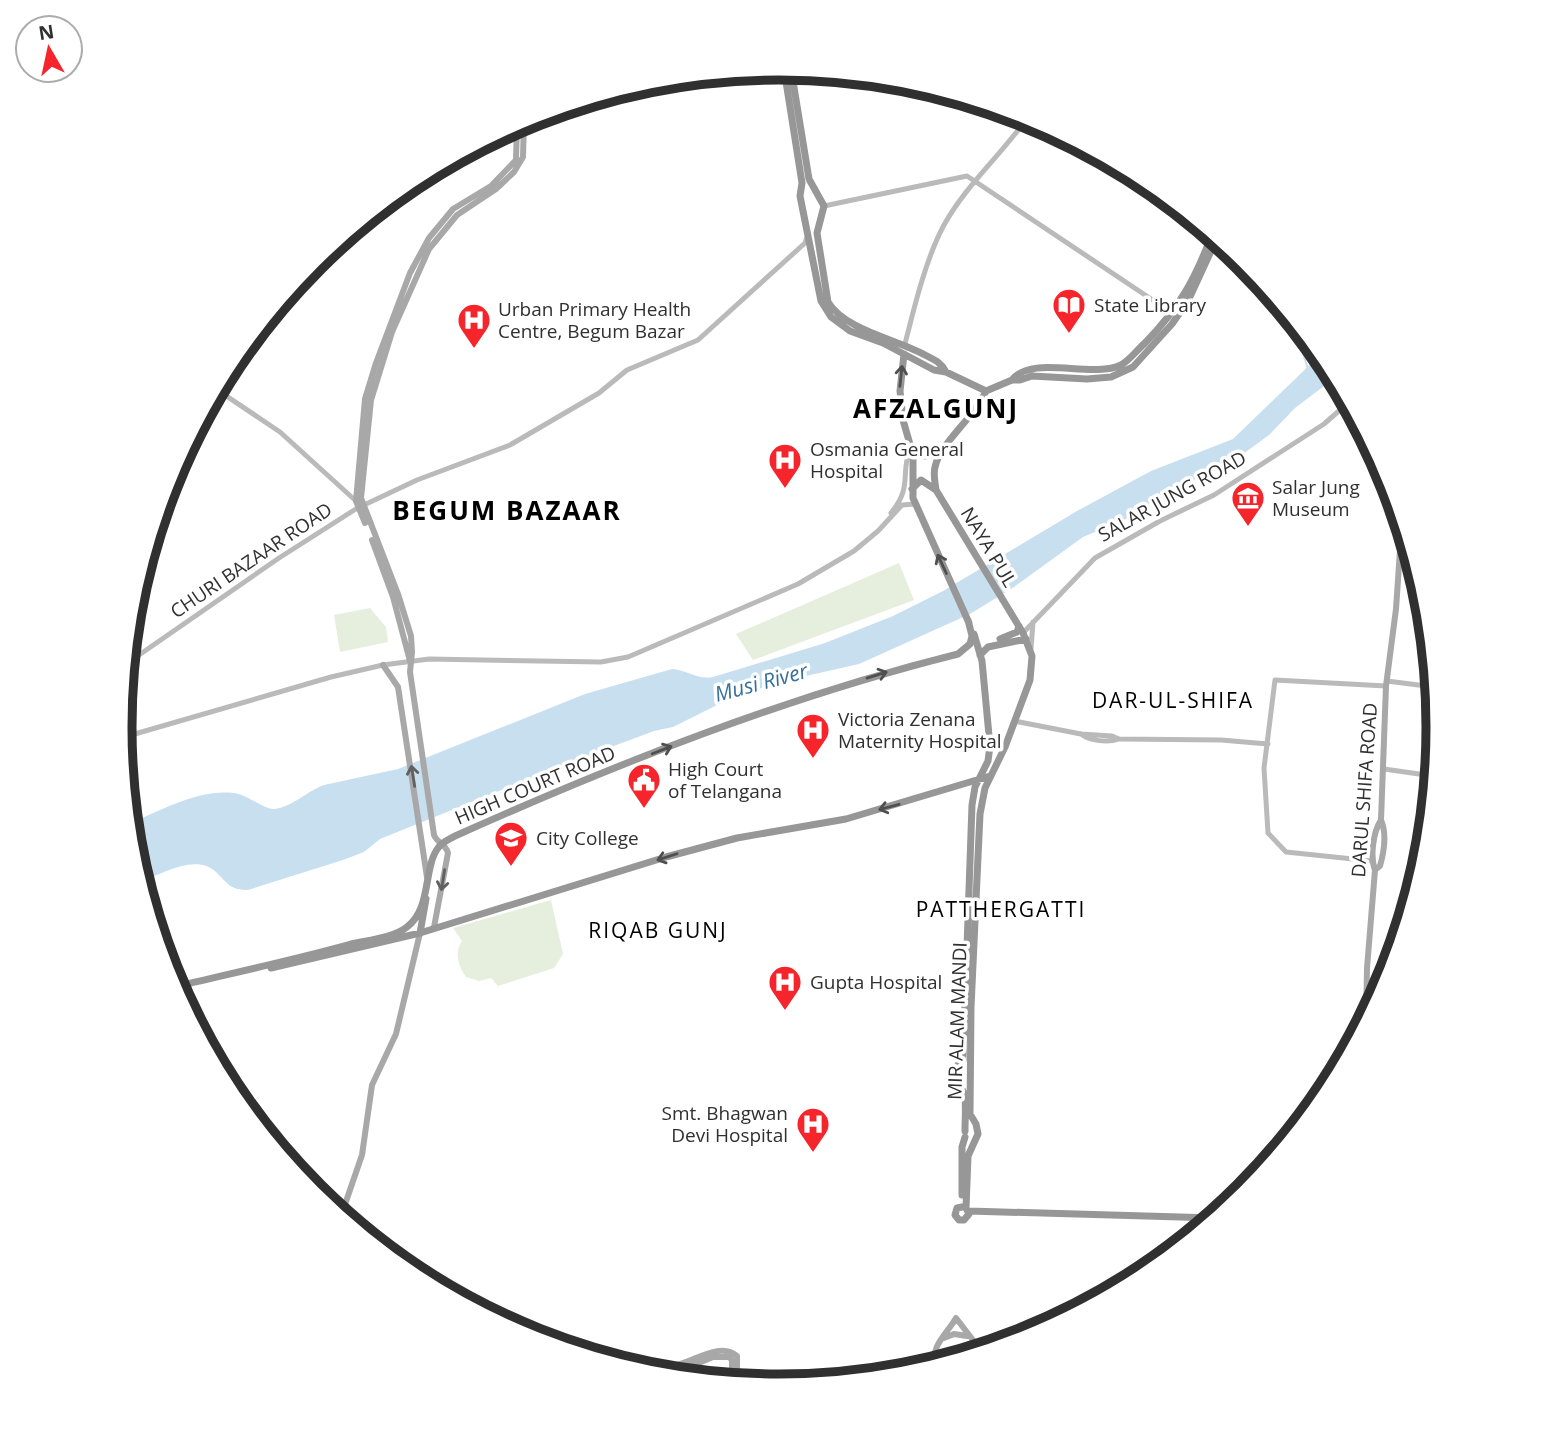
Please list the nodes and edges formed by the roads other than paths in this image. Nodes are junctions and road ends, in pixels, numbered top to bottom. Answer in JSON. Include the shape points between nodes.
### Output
{"nodes":[{"id":1,"x":786,"y":80,"type":"edge"},
{"id":2,"x":792,"y":81,"type":"edge"},
{"id":3,"x":1020,"y":127,"type":"edge"},
{"id":4,"x":524,"y":133,"type":"edge"},
{"id":5,"x":517,"y":136,"type":"edge"},
{"id":6,"x":501,"y":181,"type":"junction"},
{"id":7,"x":975,"y":181,"type":"junction"},
{"id":8,"x":805,"y":182,"type":"junction"},
{"id":9,"x":824,"y":206,"type":"junction"},
{"id":10,"x":809,"y":234,"type":"junction"},
{"id":11,"x":1208,"y":243,"type":"edge"},
{"id":12,"x":1213,"y":248,"type":"edge"},
{"id":13,"x":1172,"y":313,"type":"junction"},
{"id":14,"x":905,"y":344,"type":"junction"},
{"id":15,"x":904,"y":354,"type":"junction"},
{"id":16,"x":946,"y":372,"type":"junction"},
{"id":17,"x":1080,"y":374,"type":"junction"},
{"id":18,"x":986,"y":391,"type":"junction"},
{"id":19,"x":225,"y":395,"type":"edge"},
{"id":20,"x":1341,"y":409,"type":"edge"},
{"id":21,"x":912,"y":445,"type":"junction"},
{"id":22,"x":940,"y":453,"type":"junction"},
{"id":23,"x":912,"y":489,"type":"junction"},
{"id":24,"x":936,"y":490,"type":"junction"},
{"id":25,"x":360,"y":505,"type":"junction"},
{"id":26,"x":915,"y":506,"type":"junction"},
{"id":27,"x":873,"y":534,"type":"junction"},
{"id":28,"x":1401,"y":548,"type":"edge"},
{"id":29,"x":1400,"y":558,"type":"junction"},
{"id":30,"x":1404,"y":559,"type":"edge"},
{"id":31,"x":968,"y":620,"type":"junction"},
{"id":32,"x":1033,"y":622,"type":"junction"},
{"id":33,"x":1021,"y":629,"type":"junction"},
{"id":34,"x":977,"y":642,"type":"junction"},
{"id":35,"x":1031,"y":649,"type":"junction"},
{"id":36,"x":980,"y":655,"type":"junction"},
{"id":37,"x":136,"y":657,"type":"edge"},
{"id":38,"x":410,"y":661,"type":"junction"},
{"id":39,"x":383,"y":665,"type":"junction"},
{"id":40,"x":412,"y":684,"type":"junction"},
{"id":41,"x":1386,"y":686,"type":"junction"},
{"id":42,"x":1425,"y":686,"type":"edge"},
{"id":43,"x":398,"y":687,"type":"junction"},
{"id":44,"x":1014,"y":721,"type":"junction"},
{"id":45,"x":132,"y":735,"type":"edge"},
{"id":46,"x":1268,"y":744,"type":"junction"},
{"id":47,"x":990,"y":747,"type":"junction"},
{"id":48,"x":1005,"y":747,"type":"junction"},
{"id":49,"x":1384,"y":769,"type":"junction"},
{"id":50,"x":1424,"y":775,"type":"edge"},
{"id":51,"x":990,"y":776,"type":"junction"},
{"id":52,"x":976,"y":783,"type":"junction"},
{"id":53,"x":954,"y":787,"type":"junction"},
{"id":54,"x":972,"y":805,"type":"junction"},
{"id":55,"x":1381,"y":820,"type":"junction"},
{"id":56,"x":441,"y":844,"type":"junction"},
{"id":57,"x":1373,"y":861,"type":"junction"},
{"id":58,"x":1375,"y":870,"type":"junction"},
{"id":59,"x":426,"y":891,"type":"junction"},
{"id":60,"x":434,"y":927,"type":"junction"},
{"id":61,"x":420,"y":933,"type":"junction"},
{"id":62,"x":397,"y":939,"type":"junction"},
{"id":63,"x":414,"y":957,"type":"junction"},
{"id":64,"x":1367,"y":970,"type":"junction"},
{"id":65,"x":186,"y":986,"type":"edge"},
{"id":66,"x":186,"y":986,"type":"edge"},
{"id":67,"x":1366,"y":998,"type":"edge"},
{"id":68,"x":1363,"y":1005,"type":"edge"},
{"id":69,"x":967,"y":1059,"type":"junction"},
{"id":70,"x":967,"y":1115,"type":"junction"},
{"id":71,"x":344,"y":1207,"type":"edge"},
{"id":72,"x":965,"y":1209,"type":"junction"},
{"id":73,"x":1202,"y":1218,"type":"edge"},
{"id":74,"x":968,"y":1337,"type":"junction"},
{"id":75,"x":942,"y":1339,"type":"junction"},
{"id":76,"x":975,"y":1343,"type":"edge"},
{"id":77,"x":934,"y":1355,"type":"edge"},
{"id":78,"x":674,"y":1365,"type":"edge"},
{"id":79,"x":685,"y":1367,"type":"edge"},
{"id":80,"x":732,"y":1373,"type":"edge"},
{"id":81,"x":737,"y":1373,"type":"edge"}],
"edges":[{"from":1,"to":8,"type":"highway"},
{"from":2,"to":8,"type":"highway"},
{"from":3,"to":7,"type":"street"},
{"from":4,"to":6,"type":"main road","via":[[523,157],[514,172]]},
{"from":5,"to":6,"type":"main road","via":[[516,160]]},
{"from":6,"to":25,"type":"main road","via":[[453,209],[429,237],[365,399]]},
{"from":7,"to":9,"type":"street","via":[[962,176]]},
{"from":7,"to":13,"type":"street"},
{"from":7,"to":14,"type":"street","via":[[944,225],[919,289]]},
{"from":8,"to":9,"type":"highway"},
{"from":8,"to":10,"type":"highway","via":[[800,197]]},
{"from":9,"to":14,"type":"highway","via":[[817,233],[832,309],[847,321]]},
{"from":10,"to":15,"type":"highway","via":[[824,310],[850,331]]},
{"from":10,"to":25,"type":"street","name":"CHURI BAZAAR ROAD","via":[[805,243],[698,340],[627,370],[599,393],[510,444]]},
{"from":11,"to":13,"type":"highway"},
{"from":12,"to":17,"type":"highway","via":[[1188,301],[1133,367],[1111,377]]},
{"from":13,"to":17,"type":"highway","via":[[1127,361]]},
{"from":14,"to":16,"type":"highway","via":[[942,363]]},
{"from":15,"to":16,"type":"highway"},
{"from":21,"to":15,"type":"highway","one_way":true,"via":[[901,405]]},
{"from":16,"to":18,"type":"highway"},
{"from":17,"to":18,"type":"highway","via":[[1032,376]]},
{"from":18,"to":22,"type":"highway","via":[[980,405]]},
{"from":19,"to":25,"type":"street","via":[[280,432]]},
{"from":20,"to":32,"type":"street","name":"SALAR JUNG ROAD","via":[[1214,495],[1095,558]]},
{"from":21,"to":22,"type":"highway","via":[[925,456]]},
{"from":21,"to":23,"type":"highway"},
{"from":21,"to":27,"type":"street","via":[[902,497]]},
{"from":22,"to":24,"type":"highway","via":[[935,466]]},
{"from":23,"to":24,"type":"highway","via":[[921,480]]},
{"from":23,"to":26,"type":"highway"},
{"from":24,"to":33,"type":"highway","name":"NAYA PUL"},
{"from":25,"to":37,"type":"street","name":"CHURI BAZAAR ROAD"},
{"from":25,"to":38,"type":"main road","via":[[398,594],[411,636]]},
{"from":26,"to":27,"type":"street","via":[[902,505]]},
{"from":31,"to":26,"type":"highway","one_way":true},
{"from":27,"to":38,"type":"street","via":[[836,563],[798,584],[617,661]]},
{"from":28,"to":29,"type":"main road","name":"DARUL SHIFA ROAD"},
{"from":29,"to":30,"type":"street"},
{"from":29,"to":41,"type":"main road","name":"DARUL SHIFA ROAD"},
{"from":31,"to":34,"type":"highway"},
{"from":56,"to":31,"type":"highway","name":"HIGH COURT ROAD","one_way":true,"via":[[521,806],[719,729],[868,678],[958,654],[970,644]]},
{"from":32,"to":33,"type":"street","name":"SALAR JUNG ROAD"},
{"from":32,"to":35,"type":"street"},
{"from":33,"to":34,"type":"highway","via":[[985,645]]},
{"from":33,"to":35,"type":"highway","name":"NAYA PUL"},
{"from":33,"to":36,"type":"highway"},
{"from":34,"to":36,"type":"highway"},
{"from":35,"to":44,"type":"highway","name":"MIR ALAM MANDI","via":[[1030,680]]},
{"from":36,"to":47,"type":"highway"},
{"from":38,"to":39,"type":"street"},
{"from":38,"to":40,"type":"main road"},
{"from":39,"to":43,"type":"main road"},
{"from":39,"to":45,"type":"street"},
{"from":40,"to":43,"type":"main road"},
{"from":40,"to":56,"type":"main road","via":[[434,835]]},
{"from":41,"to":42,"type":"street","via":[[1387,681]]},
{"from":41,"to":46,"type":"street","via":[[1275,680]]},
{"from":41,"to":49,"type":"main road","name":"DARUL SHIFA ROAD"},
{"from":59,"to":43,"type":"main road","one_way":true},
{"from":44,"to":46,"type":"street","via":[[1112,741]]},
{"from":44,"to":48,"type":"highway","name":"MIR ALAM MANDI"},
{"from":46,"to":57,"type":"street","via":[[1264,793],[1271,839],[1286,852]]},
{"from":47,"to":48,"type":"highway","via":[[999,752]]},
{"from":47,"to":52,"type":"highway"},
{"from":48,"to":51,"type":"highway","name":"MIR ALAM MANDI"},
{"from":49,"to":50,"type":"street"},
{"from":49,"to":55,"type":"main road","name":"DARUL SHIFA ROAD"},
{"from":51,"to":52,"type":"highway"},
{"from":51,"to":69,"type":"highway","name":"MIR ALAM MANDI","via":[[979,831]]},
{"from":52,"to":53,"type":"highway"},
{"from":52,"to":54,"type":"highway"},
{"from":53,"to":54,"type":"highway","via":[[968,792]]},
{"from":53,"to":60,"type":"highway","name":"HIGH COURT ROAD","one_way":true,"via":[[846,819],[678,853]]},
{"from":54,"to":69,"type":"highway"},
{"from":55,"to":57,"type":"main road","name":"DARUL SHIFA ROAD"},
{"from":55,"to":58,"type":"main road","via":[[1382,860]]},
{"from":56,"to":59,"type":"highway","name":"HIGH COURT ROAD"},
{"from":56,"to":60,"type":"main road","one_way":true,"via":[[448,853]]},
{"from":57,"to":58,"type":"main road","name":"DARUL SHIFA ROAD"},
{"from":58,"to":64,"type":"main road","name":"DARUL SHIFA ROAD"},
{"from":59,"to":61,"type":"highway"},
{"from":59,"to":65,"type":"highway","name":"HIGH COURT ROAD","via":[[414,919],[393,933]]},
{"from":60,"to":61,"type":"highway","name":"HIGH COURT ROAD"},
{"from":61,"to":62,"type":"highway","name":"HIGH COURT ROAD"},
{"from":61,"to":63,"type":"main road"},
{"from":62,"to":63,"type":"main road","via":[[412,944]]},
{"from":62,"to":66,"type":"highway","name":"HIGH COURT ROAD"},
{"from":63,"to":71,"type":"main road","via":[[396,1034],[372,1086],[362,1155]]},
{"from":64,"to":67,"type":"main road","name":"DARUL SHIFA ROAD"},
{"from":64,"to":68,"type":"main road"},
{"from":69,"to":70,"type":"highway","name":"MIR ALAM MANDI"},
{"from":69,"to":70,"type":"highway","via":[[955,1066],[954,1079],[965,1095]]},
{"from":70,"to":72,"type":"highway","via":[[962,1147]]},
{"from":70,"to":72,"type":"highway","name":"MIR ALAM MANDI","via":[[978,1134],[968,1156]]},
{"from":72,"to":73,"type":"highway"},
{"from":74,"to":75,"type":"main road","via":[[954,1334]]},
{"from":74,"to":75,"type":"main road","via":[[956,1318]]},
{"from":74,"to":76,"type":"main road"},
{"from":75,"to":77,"type":"main road"},
{"from":78,"to":81,"type":"main road","via":[[712,1352],[734,1353]]},
{"from":79,"to":80,"type":"main road","via":[[713,1357],[729,1357]]}]}
